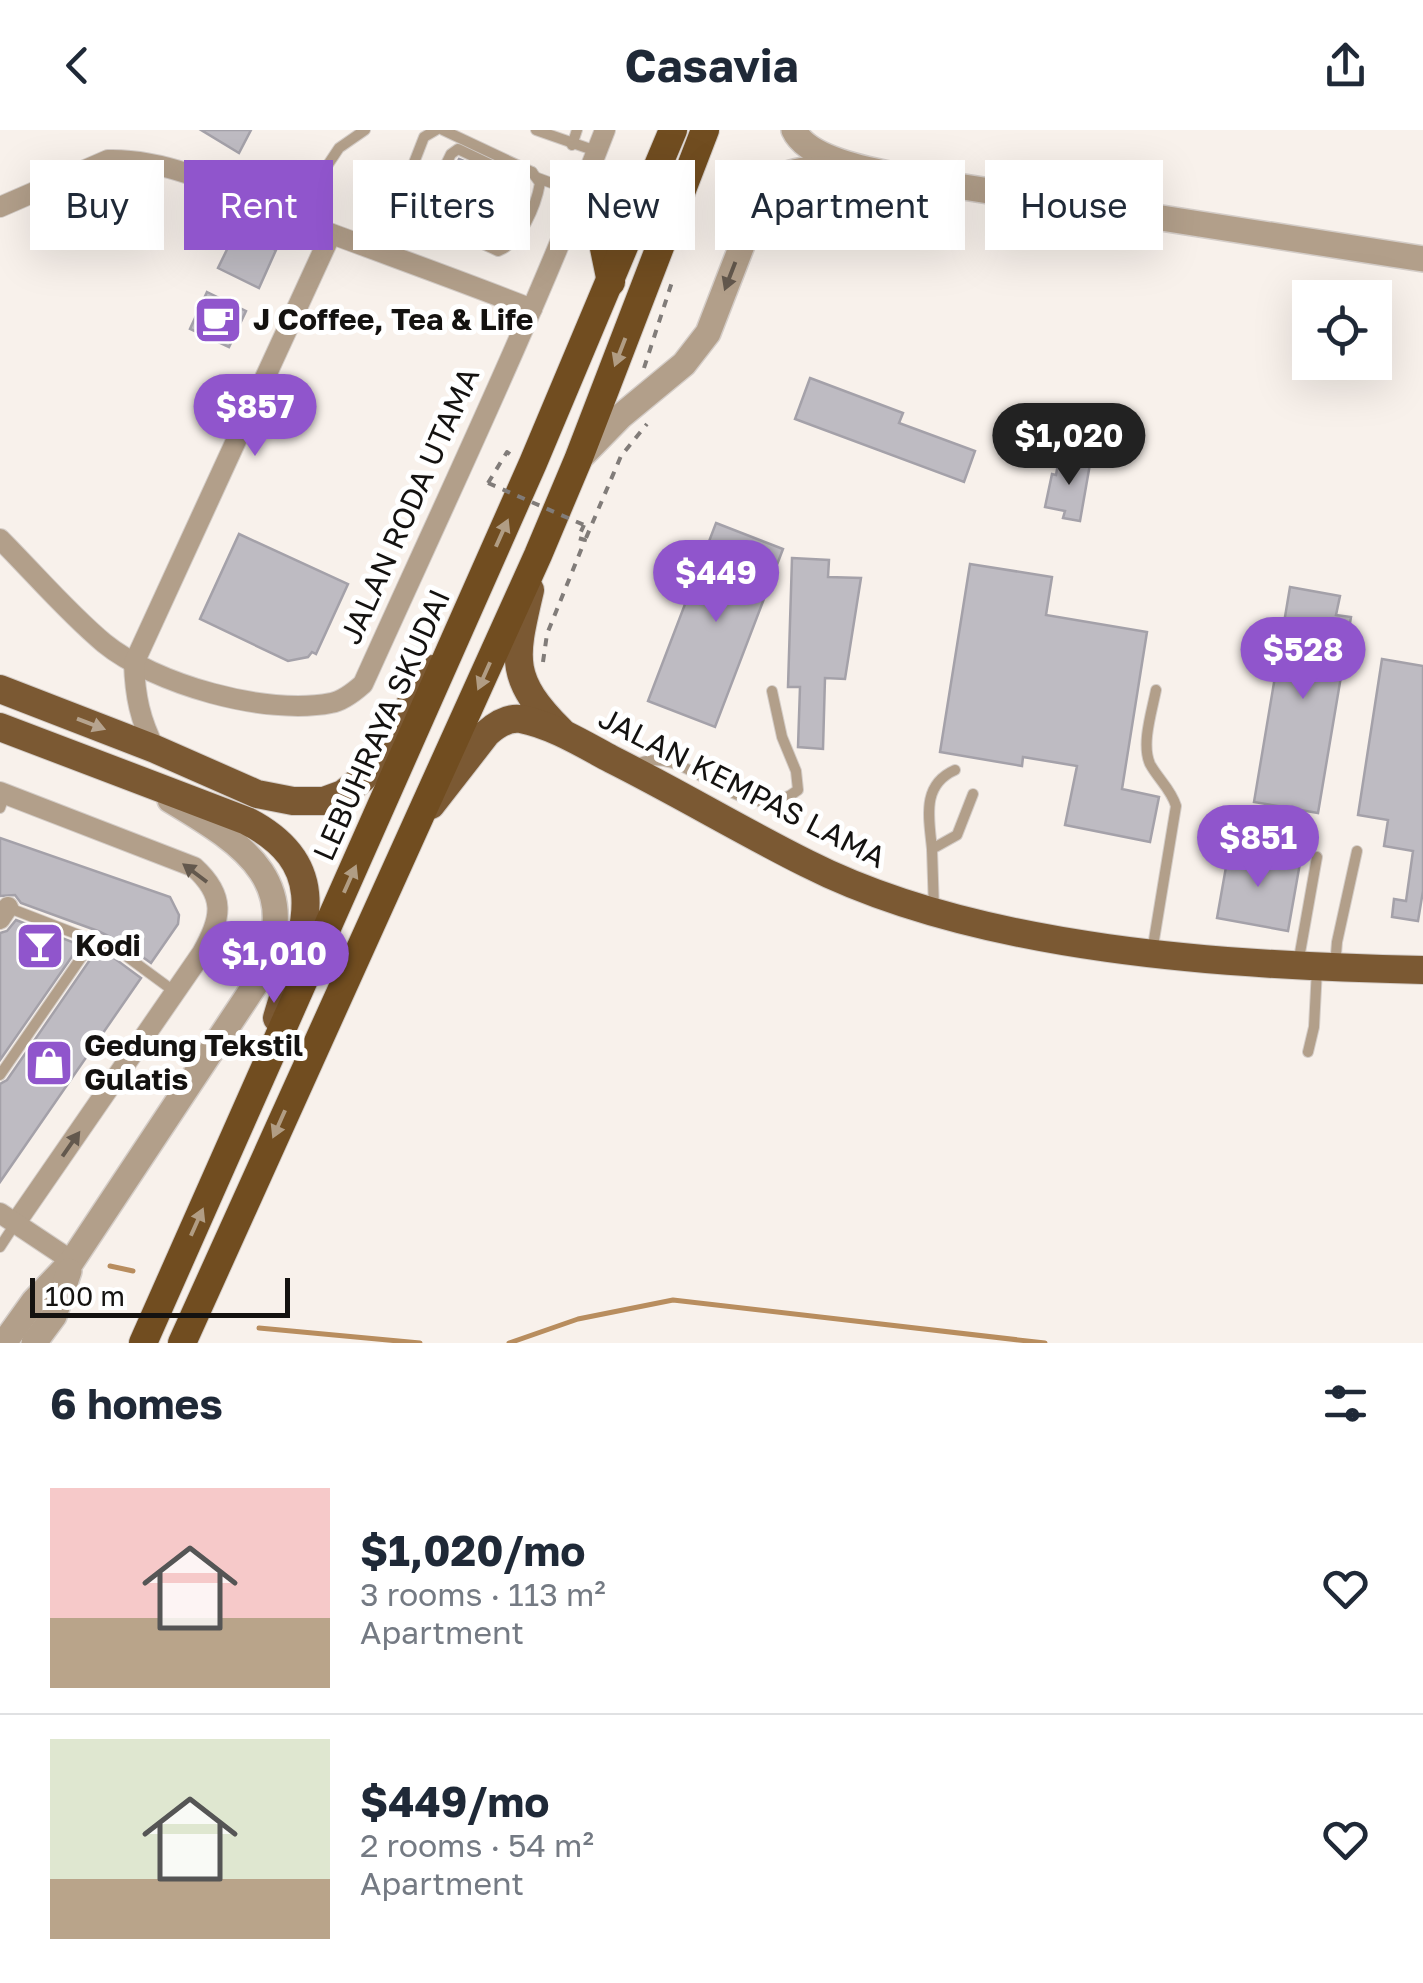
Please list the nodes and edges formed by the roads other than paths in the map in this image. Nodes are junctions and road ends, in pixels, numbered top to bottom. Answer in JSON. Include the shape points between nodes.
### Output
{"nodes":[{"id":1,"x":366,"y":130,"type":"edge"},
{"id":2,"x":440,"y":130,"type":"edge"},
{"id":3,"x":536,"y":130,"type":"edge"},
{"id":4,"x":577,"y":130,"type":"edge"},
{"id":5,"x":605,"y":130,"type":"edge"},
{"id":6,"x":674,"y":130,"type":"edge"},
{"id":7,"x":705,"y":130,"type":"edge"},
{"id":8,"x":794,"y":130,"type":"edge"},
{"id":9,"x":572,"y":145,"type":"junction"},
{"id":10,"x":331,"y":160,"type":"edge"},
{"id":11,"x":416,"y":160,"type":"edge"},
{"id":12,"x":448,"y":160,"type":"edge"},
{"id":13,"x":480,"y":160,"type":"edge"},
{"id":14,"x":581,"y":160,"type":"edge"},
{"id":15,"x":594,"y":160,"type":"edge"},
{"id":16,"x":839,"y":160,"type":"edge"},
{"id":17,"x":184,"y":174,"type":"edge"},
{"id":18,"x":530,"y":174,"type":"edge"},
{"id":19,"x":534,"y":175,"type":"junction"},
{"id":20,"x":550,"y":175,"type":"edge"},
{"id":21,"x":965,"y":187,"type":"edge"},
{"id":22,"x":0,"y":207,"type":"edge"},
{"id":23,"x":530,"y":209,"type":"edge"},
{"id":24,"x":324,"y":250,"type":"edge"},
{"id":25,"x":380,"y":250,"type":"edge"},
{"id":26,"x":557,"y":250,"type":"edge"},
{"id":27,"x":604,"y":250,"type":"edge"},
{"id":28,"x":740,"y":250,"type":"edge"},
{"id":29,"x":1423,"y":259,"type":"edge"},
{"id":30,"x":611,"y":282,"type":"junction"},
{"id":31,"x":532,"y":309,"type":"junction"},
{"id":32,"x":578,"y":460,"type":"junction"},
{"id":33,"x":0,"y":540,"type":"edge"},
{"id":34,"x":538,"y":555,"type":"junction"},
{"id":35,"x":463,"y":622,"type":"junction"},
{"id":36,"x":134,"y":664,"type":"junction"},
{"id":37,"x":0,"y":689,"type":"edge"},
{"id":38,"x":1156,"y":690,"type":"dead end"},
{"id":39,"x":772,"y":691,"type":"dead end"},
{"id":40,"x":0,"y":727,"type":"edge"},
{"id":41,"x":565,"y":736,"type":"junction"},
{"id":42,"x":154,"y":749,"type":"junction"},
{"id":43,"x":630,"y":768,"type":"junction"},
{"id":44,"x":955,"y":770,"type":"dead end"},
{"id":45,"x":140,"y":782,"type":"junction"},
{"id":46,"x":973,"y":794,"type":"dead end"},
{"id":47,"x":2,"y":798,"type":"edge"},
{"id":48,"x":418,"y":822,"type":"junction"},
{"id":49,"x":932,"y":850,"type":"junction"},
{"id":50,"x":1357,"y":851,"type":"dead end"},
{"id":51,"x":1317,"y":857,"type":"dead end"},
{"id":52,"x":3,"y":910,"type":"edge"},
{"id":53,"x":934,"y":911,"type":"junction"},
{"id":54,"x":94,"y":939,"type":"junction"},
{"id":55,"x":1152,"y":953,"type":"junction"},
{"id":56,"x":1316,"y":968,"type":"junction"},
{"id":57,"x":1423,"y":968,"type":"edge"},
{"id":58,"x":176,"y":993,"type":"junction"},
{"id":59,"x":1308,"y":1052,"type":"dead end"},
{"id":60,"x":0,"y":1075,"type":"edge"},
{"id":61,"x":254,"y":1096,"type":"junction"},
{"id":62,"x":8,"y":1219,"type":"edge"},
{"id":63,"x":0,"y":1248,"type":"edge"},
{"id":64,"x":72,"y":1261,"type":"junction"},
{"id":65,"x":4,"y":1343,"type":"edge"},
{"id":66,"x":34,"y":1343,"type":"edge"},
{"id":67,"x":143,"y":1343,"type":"edge"},
{"id":68,"x":182,"y":1343,"type":"edge"}],
"edges":[{"from":1,"to":10,"type":"lane"},
{"from":2,"to":11,"type":"lane","via":[[424,137]]},
{"from":2,"to":19,"type":"lane"},
{"from":3,"to":9,"type":"lane"},
{"from":4,"to":9,"type":"lane"},
{"from":5,"to":15,"type":"street","name":"JALAN RODA UTAMA"},
{"from":6,"to":30,"type":"highway","name":"LEBUHRAYA SKUDAI"},
{"from":7,"to":32,"type":"highway","one_way":true},
{"from":8,"to":16,"type":"street","via":[[810,150]]},
{"from":9,"to":14,"type":"lane"},
{"from":12,"to":13,"type":"lane","via":[[458,150]]},
{"from":17,"to":22,"type":"street","via":[[108,160]]},
{"from":18,"to":19,"type":"lane"},
{"from":19,"to":20,"type":"lane"},
{"from":19,"to":23,"type":"lane","via":[[539,192]]},
{"from":21,"to":29,"type":"street"},
{"from":24,"to":36,"type":"street"},
{"from":25,"to":31,"type":"street"},
{"from":26,"to":31,"type":"street","name":"JALAN RODA UTAMA"},
{"from":27,"to":30,"type":"highway"},
{"from":28,"to":32,"type":"street","one_way":true,"via":[[698,350]]},
{"from":35,"to":30,"type":"highway","name":"LEBUHRAYA SKUDAI","one_way":true},
{"from":31,"to":36,"type":"street","name":"JALAN RODA UTAMA","via":[[363,684],[333,703],[276,706],[210,692]]},
{"from":32,"to":34,"type":"highway"},
{"from":33,"to":36,"type":"street","name":"JALAN RODA UTAMA"},
{"from":34,"to":41,"type":"main road","name":"JALAN KEMPAS LAMA","via":[[516,654],[525,688]]},
{"from":34,"to":48,"type":"highway","one_way":true},
{"from":35,"to":42,"type":"main road","via":[[363,778],[343,794],[293,801],[257,794]]},
{"from":61,"to":35,"type":"highway","name":"LEBUHRAYA SKUDAI","one_way":true},
{"from":36,"to":42,"type":"street","via":[[138,709]]},
{"from":37,"to":42,"type":"main road","one_way":true},
{"from":38,"to":55,"type":"lane","via":[[1146,750],[1176,806]]},
{"from":39,"to":43,"type":"lane","via":[[798,781],[791,795],[768,803],[652,759]]},
{"from":40,"to":45,"type":"main road"},
{"from":41,"to":43,"type":"main road","name":"JALAN KEMPAS LAMA"},
{"from":41,"to":48,"type":"main road","name":"JALAN KEMPAS LAMA","via":[[518,718],[496,725]]},
{"from":43,"to":53,"type":"main road","name":"JALAN KEMPAS LAMA","via":[[809,865]]},
{"from":44,"to":49,"type":"lane","via":[[936,781],[930,796]]},
{"from":45,"to":61,"type":"main road","via":[[273,834],[302,874],[304,926]]},
{"from":45,"to":64,"type":"street","via":[[224,832],[254,860],[272,894],[274,934],[257,982]]},
{"from":46,"to":49,"type":"lane","via":[[957,835]]},
{"from":58,"to":47,"type":"street","one_way":true,"via":[[217,927],[217,897],[206,878],[194,867]]},
{"from":48,"to":68,"type":"highway","one_way":true},
{"from":49,"to":53,"type":"lane"},
{"from":50,"to":56,"type":"lane","via":[[1337,942]]},
{"from":51,"to":56,"type":"lane"},
{"from":52,"to":54,"type":"lane"},
{"from":53,"to":55,"type":"main road","name":"JALAN KEMPAS LAMA"},
{"from":54,"to":58,"type":"lane"},
{"from":54,"to":60,"type":"lane"},
{"from":55,"to":56,"type":"main road","name":"JALAN KEMPAS LAMA"},
{"from":56,"to":57,"type":"main road","name":"JALAN KEMPAS LAMA"},
{"from":56,"to":59,"type":"lane"},
{"from":62,"to":58,"type":"street","one_way":true},
{"from":67,"to":61,"type":"highway","name":"LEBUHRAYA SKUDAI","one_way":true},
{"from":62,"to":63,"type":"lane"},
{"from":62,"to":64,"type":"street"},
{"from":64,"to":65,"type":"street"},
{"from":64,"to":66,"type":"street","via":[[54,1316]]}]}
